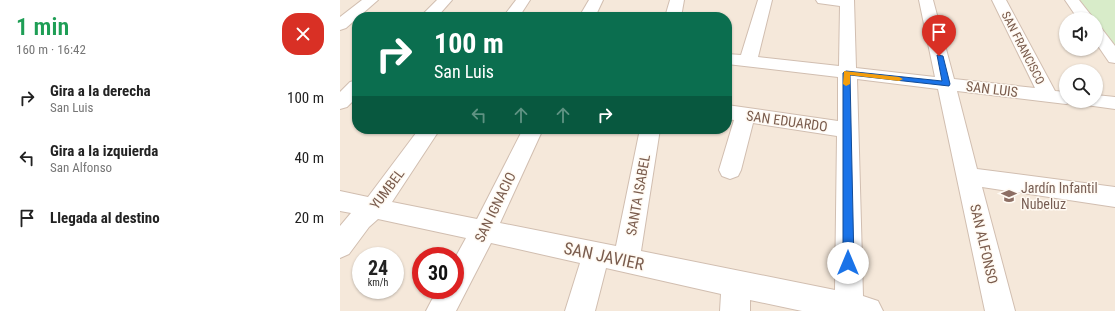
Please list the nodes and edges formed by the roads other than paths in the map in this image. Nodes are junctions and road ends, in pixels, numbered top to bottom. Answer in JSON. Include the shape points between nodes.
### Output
{"nodes":[{"id":1,"x":371,"y":0,"type":"edge"},
{"id":2,"x":445,"y":0,"type":"edge"},
{"id":3,"x":524,"y":0,"type":"edge"},
{"id":4,"x":596,"y":0,"type":"edge"},
{"id":5,"x":677,"y":0,"type":"edge"},
{"id":6,"x":765,"y":0,"type":"edge"},
{"id":7,"x":823,"y":0,"type":"edge"},
{"id":8,"x":926,"y":0,"type":"edge"},
{"id":9,"x":999,"y":0,"type":"edge"},
{"id":10,"x":1072,"y":0,"type":"edge"},
{"id":11,"x":847,"y":1,"type":"edge"},
{"id":12,"x":355,"y":12,"type":"edge"},
{"id":13,"x":433,"y":12,"type":"edge"},
{"id":14,"x":514,"y":12,"type":"edge"},
{"id":15,"x":590,"y":12,"type":"edge"},
{"id":16,"x":674,"y":12,"type":"edge"},
{"id":17,"x":1081,"y":12,"type":"edge"},
{"id":18,"x":1103,"y":42,"type":"edge"},
{"id":19,"x":1115,"y":58,"type":"edge"},
{"id":20,"x":732,"y":60,"type":"edge"},
{"id":21,"x":748,"y":62,"type":"junction"},
{"id":22,"x":846,"y":73,"type":"junction"},
{"id":23,"x":946,"y":84,"type":"junction"},
{"id":24,"x":352,"y":91,"type":"edge"},
{"id":25,"x":1048,"y":96,"type":"junction"},
{"id":26,"x":1059,"y":97,"type":"edge"},
{"id":27,"x":1103,"y":102,"type":"edge"},
{"id":28,"x":340,"y":103,"type":"edge"},
{"id":29,"x":1115,"y":103,"type":"edge"},
{"id":30,"x":736,"y":113,"type":"edge"},
{"id":31,"x":846,"y":130,"type":"junction"},
{"id":32,"x":426,"y":134,"type":"edge"},
{"id":33,"x":531,"y":134,"type":"edge"},
{"id":34,"x":649,"y":134,"type":"edge"},
{"id":35,"x":730,"y":170,"type":"dead end"},
{"id":36,"x":968,"y":176,"type":"junction"},
{"id":37,"x":1115,"y":197,"type":"edge"},
{"id":38,"x":340,"y":201,"type":"edge"},
{"id":39,"x":374,"y":208,"type":"junction"},
{"id":40,"x":484,"y":231,"type":"junction"},
{"id":41,"x":340,"y":246,"type":"edge"},
{"id":42,"x":596,"y":254,"type":"junction"},
{"id":43,"x":626,"y":261,"type":"junction"},
{"id":44,"x":464,"y":268,"type":"edge"},
{"id":45,"x":736,"y":283,"type":"junction"},
{"id":46,"x":447,"y":299,"type":"edge"},
{"id":47,"x":858,"y":309,"type":"edge"},
{"id":48,"x":441,"y":311,"type":"edge"},
{"id":49,"x":580,"y":311,"type":"edge"},
{"id":50,"x":735,"y":311,"type":"edge"},
{"id":51,"x":1000,"y":311,"type":"edge"}],
"edges":[{"from":1,"to":12,"type":"street"},
{"from":2,"to":13,"type":"street"},
{"from":3,"to":14,"type":"street"},
{"from":4,"to":15,"type":"street"},
{"from":5,"to":16,"type":"street"},
{"from":6,"to":21,"type":"street"},
{"from":7,"to":11,"type":"street"},
{"from":8,"to":23,"type":"street","name":"SAN ALFONSO"},
{"from":9,"to":25,"type":"street","name":"SAN FRANCISCO"},
{"from":10,"to":17,"type":"street"},
{"from":11,"to":22,"type":"street"},
{"from":18,"to":19,"type":"street"},
{"from":20,"to":21,"type":"street","name":"SAN LUIS"},
{"from":21,"to":22,"type":"street","name":"SAN LUIS"},
{"from":22,"to":23,"type":"street","name":"SAN LUIS"},
{"from":22,"to":31,"type":"street"},
{"from":23,"to":25,"type":"street","name":"SAN LUIS"},
{"from":23,"to":36,"type":"street","name":"SAN ALFONSO"},
{"from":24,"to":28,"type":"street"},
{"from":25,"to":26,"type":"street","name":"SAN LUIS"},
{"from":27,"to":29,"type":"street"},
{"from":30,"to":31,"type":"street","name":"SAN EDUARDO"},
{"from":30,"to":35,"type":"street"},
{"from":31,"to":47,"type":"street"},
{"from":32,"to":39,"type":"street","name":"YUMBEL"},
{"from":33,"to":40,"type":"street","name":"SAN IGNACIO"},
{"from":34,"to":43,"type":"street","name":"SANTA ISABEL"},
{"from":36,"to":37,"type":"street"},
{"from":36,"to":51,"type":"street","name":"SAN ALFONSO"},
{"from":38,"to":39,"type":"street","name":"SAN JAVIER"},
{"from":39,"to":40,"type":"street","name":"SAN JAVIER"},
{"from":39,"to":41,"type":"street","name":"YUMBEL","via":[[360,220]]},
{"from":40,"to":42,"type":"street","name":"SAN JAVIER"},
{"from":40,"to":44,"type":"street","name":"SAN IGNACIO"},
{"from":42,"to":43,"type":"street","name":"SAN JAVIER"},
{"from":42,"to":49,"type":"street"},
{"from":43,"to":45,"type":"street","name":"SAN JAVIER"},
{"from":45,"to":47,"type":"street","name":"SAN JAVIER"},
{"from":45,"to":50,"type":"street"},
{"from":46,"to":48,"type":"street"}]}
